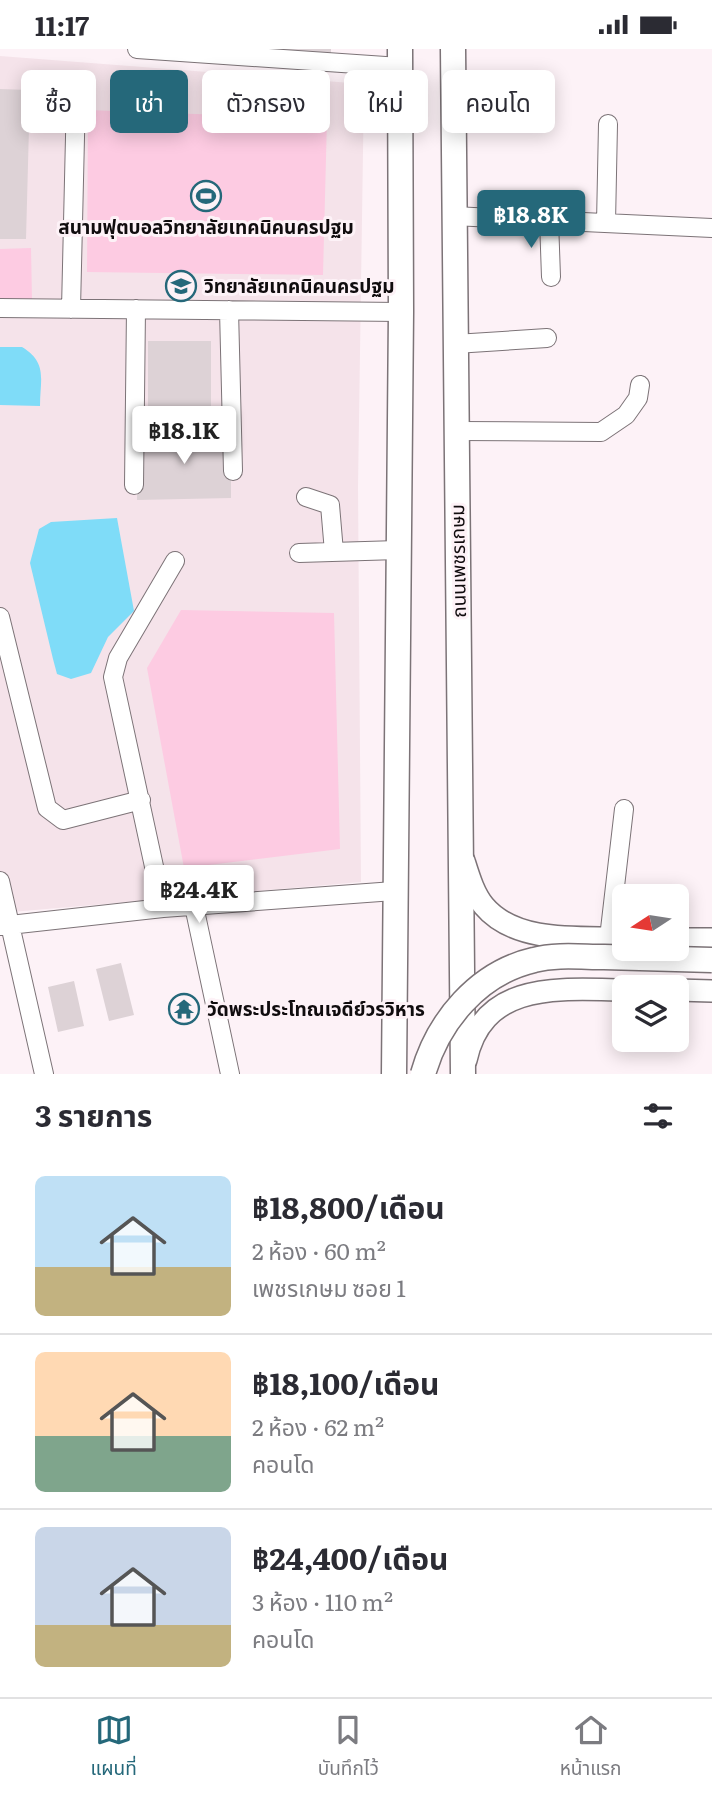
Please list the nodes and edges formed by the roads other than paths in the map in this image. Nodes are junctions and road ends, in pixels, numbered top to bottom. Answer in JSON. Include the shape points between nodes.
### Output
{"nodes":[{"id":1,"x":137,"y":49,"type":"edge"},
{"id":2,"x":150,"y":49,"type":"edge"},
{"id":3,"x":453,"y":49,"type":"edge"},
{"id":4,"x":209,"y":51,"type":"edge"},
{"id":5,"x":253,"y":53,"type":"edge"},
{"id":6,"x":400,"y":58,"type":"edge"},
{"id":7,"x":608,"y":124,"type":"dead end"},
{"id":8,"x":75,"y":133,"type":"edge"},
{"id":9,"x":453,"y":216,"type":"junction"},
{"id":10,"x":549,"y":221,"type":"junction"},
{"id":11,"x":606,"y":223,"type":"junction"},
{"id":12,"x":712,"y":228,"type":"edge"},
{"id":13,"x":551,"y":277,"type":"dead end"},
{"id":14,"x":0,"y":308,"type":"edge"},
{"id":15,"x":71,"y":309,"type":"junction"},
{"id":16,"x":136,"y":309,"type":"junction"},
{"id":17,"x":229,"y":310,"type":"junction"},
{"id":18,"x":401,"y":312,"type":"junction"},
{"id":19,"x":547,"y":338,"type":"dead end"},
{"id":20,"x":456,"y":344,"type":"junction"},
{"id":21,"x":640,"y":385,"type":"dead end"},
{"id":22,"x":457,"y":431,"type":"junction"},
{"id":23,"x":233,"y":471,"type":"dead end"},
{"id":24,"x":134,"y":485,"type":"dead end"},
{"id":25,"x":306,"y":497,"type":"dead end"},
{"id":26,"x":398,"y":550,"type":"junction"},
{"id":27,"x":299,"y":552,"type":"dead end"},
{"id":28,"x":334,"y":552,"type":"junction"},
{"id":29,"x":174,"y":561,"type":"dead end"},
{"id":30,"x":0,"y":617,"type":"edge"},
{"id":31,"x":141,"y":800,"type":"junction"},
{"id":32,"x":624,"y":809,"type":"dead end"},
{"id":33,"x":462,"y":856,"type":"junction"},
{"id":34,"x":0,"y":881,"type":"edge"},
{"id":35,"x":620,"y":884,"type":"edge"},
{"id":36,"x":394,"y":891,"type":"junction"},
{"id":37,"x":194,"y":906,"type":"junction"},
{"id":38,"x":163,"y":908,"type":"junction"},
{"id":39,"x":5,"y":926,"type":"edge"},
{"id":40,"x":537,"y":933,"type":"junction"},
{"id":41,"x":612,"y":938,"type":"edge"},
{"id":42,"x":690,"y":939,"type":"edge"},
{"id":43,"x":712,"y":939,"type":"edge"},
{"id":44,"x":712,"y":960,"type":"edge"},
{"id":45,"x":612,"y":990,"type":"edge"},
{"id":46,"x":689,"y":991,"type":"edge"},
{"id":47,"x":712,"y":991,"type":"edge"},
{"id":48,"x":534,"y":992,"type":"junction"},
{"id":49,"x":44,"y":1074,"type":"edge"},
{"id":50,"x":230,"y":1074,"type":"edge"},
{"id":51,"x":394,"y":1074,"type":"edge"},
{"id":52,"x":423,"y":1074,"type":"edge"},
{"id":53,"x":463,"y":1074,"type":"edge"}],
"edges":[{"from":1,"to":2,"type":"street"},
{"from":2,"to":4,"type":"street"},
{"from":3,"to":9,"type":"highway","name":"ถนนเพชรเกษม"},
{"from":4,"to":5,"type":"street"},
{"from":5,"to":6,"type":"street"},
{"from":6,"to":18,"type":"highway"},
{"from":7,"to":11,"type":"street"},
{"from":8,"to":15,"type":"street"},
{"from":9,"to":10,"type":"street"},
{"from":9,"to":20,"type":"highway","name":"ถนนเพชรเกษม"},
{"from":10,"to":11,"type":"street"},
{"from":10,"to":13,"type":"street"},
{"from":11,"to":12,"type":"street"},
{"from":14,"to":15,"type":"street"},
{"from":15,"to":16,"type":"street"},
{"from":16,"to":17,"type":"street"},
{"from":16,"to":24,"type":"street"},
{"from":17,"to":18,"type":"street"},
{"from":17,"to":23,"type":"street"},
{"from":18,"to":26,"type":"highway"},
{"from":19,"to":20,"type":"street"},
{"from":20,"to":22,"type":"highway","name":"ถนนเพชรเกษม"},
{"from":21,"to":22,"type":"street","via":[[638,398],[626,415],[601,432]]},
{"from":22,"to":33,"type":"highway","name":"ถนนเพชรเกษม"},
{"from":25,"to":28,"type":"street","via":[[330,505]]},
{"from":26,"to":28,"type":"street"},
{"from":26,"to":36,"type":"highway"},
{"from":27,"to":28,"type":"street"},
{"from":29,"to":31,"type":"street","via":[[118,658],[113,677]]},
{"from":30,"to":31,"type":"street","via":[[47,808],[63,820]]},
{"from":31,"to":38,"type":"street"},
{"from":32,"to":35,"type":"street"},
{"from":33,"to":40,"type":"main road","via":[[483,905],[514,929]]},
{"from":33,"to":53,"type":"highway","name":"ถนนเพชรเกษม"},
{"from":34,"to":39,"type":"street"},
{"from":36,"to":37,"type":"street"},
{"from":36,"to":51,"type":"highway"},
{"from":37,"to":38,"type":"street"},
{"from":37,"to":50,"type":"street"},
{"from":38,"to":39,"type":"street"},
{"from":39,"to":49,"type":"street"},
{"from":40,"to":41,"type":"main road"},
{"from":40,"to":48,"type":"main road","via":[[527,954],[527,975]]},
{"from":42,"to":43,"type":"main road"},
{"from":44,"to":52,"type":"highway","bridge":true,"via":[[535,959],[510,969],[461,1003],[435,1041]]},
{"from":45,"to":48,"type":"main road"},
{"from":46,"to":47,"type":"main road"},
{"from":48,"to":53,"type":"main road","via":[[493,1011],[469,1046]]}]}
